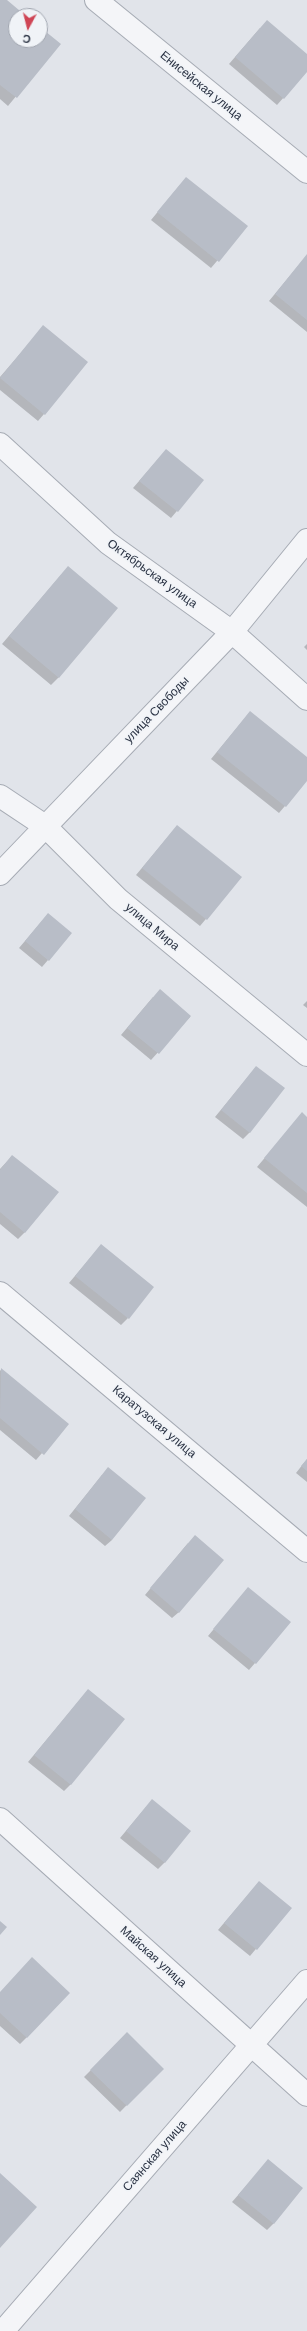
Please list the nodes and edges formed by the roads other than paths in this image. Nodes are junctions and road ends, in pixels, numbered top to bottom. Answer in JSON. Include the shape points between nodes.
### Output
{"nodes":[{"id":1,"x":96,"y":0,"type":"edge"},
{"id":2,"x":307,"y":172,"type":"edge"},
{"id":3,"x":0,"y":444,"type":"edge"},
{"id":4,"x":307,"y":540,"type":"edge"},
{"id":5,"x":232,"y":632,"type":"junction"},
{"id":6,"x":307,"y":699,"type":"edge"},
{"id":7,"x":0,"y":796,"type":"edge"},
{"id":8,"x":45,"y":826,"type":"junction"},
{"id":9,"x":0,"y":874,"type":"edge"},
{"id":10,"x":307,"y":1055,"type":"edge"},
{"id":11,"x":0,"y":1293,"type":"edge"},
{"id":12,"x":307,"y":1550,"type":"edge"},
{"id":13,"x":0,"y":1819,"type":"edge"},
{"id":14,"x":307,"y":1981,"type":"edge"},
{"id":15,"x":252,"y":2046,"type":"junction"},
{"id":16,"x":307,"y":2095,"type":"edge"},
{"id":17,"x":3,"y":2331,"type":"edge"}],
"edges":[{"from":1,"to":2,"type":"street","name":"Енисейская улица"},
{"from":3,"to":5,"type":"street","name":"Октябрьская улица","via":[[108,543]]},
{"from":4,"to":5,"type":"street","name":"улица Свободы"},
{"from":5,"to":6,"type":"street","name":"Октябрьская улица"},
{"from":5,"to":8,"type":"street","name":"улица Свободы"},
{"from":7,"to":8,"type":"street","name":"улица Мира"},
{"from":8,"to":9,"type":"street","name":"улица Свободы"},
{"from":8,"to":10,"type":"street","name":"улица Мира","via":[[118,899]]},
{"from":11,"to":12,"type":"street","name":"Каратузская улица"},
{"from":13,"to":15,"type":"street","name":"Майская улица"},
{"from":14,"to":15,"type":"street","name":"Саянская улица"},
{"from":15,"to":16,"type":"street","name":"Майская улица"},
{"from":15,"to":17,"type":"street","name":"Саянская улица"}]}
